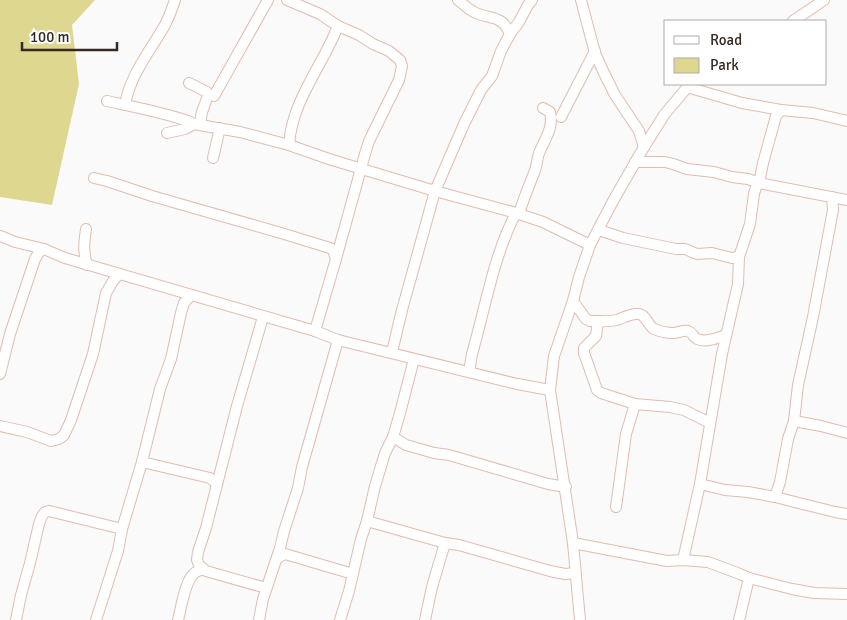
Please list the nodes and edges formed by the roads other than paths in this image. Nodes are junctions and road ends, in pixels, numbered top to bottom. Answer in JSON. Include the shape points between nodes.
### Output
{"nodes":[{"id":1,"x":175,"y":0,"type":"edge"},
{"id":2,"x":268,"y":0,"type":"edge"},
{"id":3,"x":288,"y":0,"type":"edge"},
{"id":4,"x":458,"y":0,"type":"edge"},
{"id":5,"x":532,"y":0,"type":"edge"},
{"id":6,"x":580,"y":0,"type":"edge"},
{"id":7,"x":824,"y":0,"type":"edge"},
{"id":8,"x":794,"y":20,"type":"edge"},
{"id":9,"x":338,"y":26,"type":"junction"},
{"id":10,"x":510,"y":29,"type":"junction"},
{"id":11,"x":595,"y":51,"type":"junction"},
{"id":12,"x":188,"y":83,"type":"dead end"},
{"id":13,"x":688,"y":86,"type":"edge"},
{"id":14,"x":214,"y":96,"type":"dead end"},
{"id":15,"x":107,"y":101,"type":"dead end"},
{"id":16,"x":125,"y":105,"type":"junction"},
{"id":17,"x":543,"y":108,"type":"dead end"},
{"id":18,"x":776,"y":111,"type":"junction"},
{"id":19,"x":561,"y":117,"type":"dead end"},
{"id":20,"x":847,"y":121,"type":"edge"},
{"id":21,"x":198,"y":124,"type":"junction"},
{"id":22,"x":220,"y":128,"type":"junction"},
{"id":23,"x":639,"y":131,"type":"junction"},
{"id":24,"x":168,"y":133,"type":"dead end"},
{"id":25,"x":652,"y":135,"type":"junction"},
{"id":26,"x":289,"y":145,"type":"junction"},
{"id":27,"x":644,"y":147,"type":"junction"},
{"id":28,"x":213,"y":158,"type":"dead end"},
{"id":29,"x":636,"y":162,"type":"junction"},
{"id":30,"x":361,"y":168,"type":"junction"},
{"id":31,"x":94,"y":178,"type":"dead end"},
{"id":32,"x":759,"y":183,"type":"junction"},
{"id":33,"x":436,"y":191,"type":"junction"},
{"id":34,"x":832,"y":197,"type":"junction"},
{"id":35,"x":847,"y":200,"type":"edge"},
{"id":36,"x":517,"y":213,"type":"junction"},
{"id":37,"x":86,"y":229,"type":"dead end"},
{"id":38,"x":599,"y":230,"type":"junction"},
{"id":39,"x":0,"y":236,"type":"edge"},
{"id":40,"x":590,"y":245,"type":"junction"},
{"id":41,"x":44,"y":249,"type":"junction"},
{"id":42,"x":336,"y":260,"type":"junction"},
{"id":43,"x":737,"y":260,"type":"junction"},
{"id":44,"x":87,"y":265,"type":"junction"},
{"id":45,"x":119,"y":274,"type":"junction"},
{"id":46,"x":191,"y":295,"type":"junction"},
{"id":47,"x":573,"y":302,"type":"junction"},
{"id":48,"x":263,"y":316,"type":"junction"},
{"id":49,"x":598,"y":322,"type":"junction"},
{"id":50,"x":315,"y":331,"type":"junction"},
{"id":51,"x":726,"y":335,"type":"junction"},
{"id":52,"x":338,"y":340,"type":"junction"},
{"id":53,"x":392,"y":352,"type":"junction"},
{"id":54,"x":414,"y":359,"type":"junction"},
{"id":55,"x":469,"y":372,"type":"junction"},
{"id":56,"x":0,"y":374,"type":"edge"},
{"id":57,"x":550,"y":390,"type":"junction"},
{"id":58,"x":634,"y":404,"type":"junction"},
{"id":59,"x":794,"y":421,"type":"junction"},
{"id":60,"x":710,"y":423,"type":"junction"},
{"id":61,"x":0,"y":426,"type":"edge"},
{"id":62,"x":847,"y":433,"type":"edge"},
{"id":63,"x":393,"y":437,"type":"junction"},
{"id":64,"x":142,"y":462,"type":"junction"},
{"id":65,"x":217,"y":484,"type":"junction"},
{"id":66,"x":700,"y":484,"type":"junction"},
{"id":67,"x":566,"y":487,"type":"junction"},
{"id":68,"x":775,"y":497,"type":"junction"},
{"id":69,"x":616,"y":507,"type":"dead end"},
{"id":70,"x":847,"y":514,"type":"edge"},
{"id":71,"x":367,"y":521,"type":"junction"},
{"id":72,"x":122,"y":529,"type":"junction"},
{"id":73,"x":573,"y":543,"type":"junction"},
{"id":74,"x":445,"y":544,"type":"junction"},
{"id":75,"x":281,"y":553,"type":"junction"},
{"id":76,"x":683,"y":560,"type":"junction"},
{"id":77,"x":203,"y":570,"type":"junction"},
{"id":78,"x":575,"y":573,"type":"junction"},
{"id":79,"x":354,"y":574,"type":"junction"},
{"id":80,"x":749,"y":578,"type":"junction"},
{"id":81,"x":266,"y":588,"type":"junction"},
{"id":82,"x":847,"y":594,"type":"edge"},
{"id":83,"x":16,"y":620,"type":"edge"},
{"id":84,"x":96,"y":620,"type":"edge"},
{"id":85,"x":178,"y":620,"type":"edge"},
{"id":86,"x":259,"y":620,"type":"edge"},
{"id":87,"x":340,"y":620,"type":"edge"},
{"id":88,"x":426,"y":620,"type":"edge"},
{"id":89,"x":580,"y":620,"type":"edge"},
{"id":90,"x":739,"y":620,"type":"edge"}],
"edges":[{"from":1,"to":16,"type":"street","via":[[166,24],[134,76]]},
{"from":2,"to":14,"type":"street"},
{"from":3,"to":9,"type":"street"},
{"from":4,"to":10,"type":"street","via":[[471,11],[502,21]]},
{"from":5,"to":10,"type":"street","via":[[520,22]]},
{"from":6,"to":11,"type":"street"},
{"from":7,"to":8,"type":"street"},
{"from":9,"to":26,"type":"street","via":[[300,100]]},
{"from":9,"to":30,"type":"street","via":[[390,51],[402,66],[399,80],[369,141]]},
{"from":10,"to":33,"type":"street","via":[[492,76],[464,124]]},
{"from":11,"to":19,"type":"street"},
{"from":11,"to":23,"type":"street","via":[[615,95]]},
{"from":12,"to":21,"type":"street","via":[[208,95]]},
{"from":13,"to":18,"type":"street"},
{"from":13,"to":25,"type":"street"},
{"from":15,"to":16,"type":"street"},
{"from":16,"to":21,"type":"street"},
{"from":17,"to":36,"type":"street","via":[[552,117],[550,127]]},
{"from":18,"to":20,"type":"street","via":[[814,113]]},
{"from":18,"to":32,"type":"street"},
{"from":21,"to":22,"type":"street"},
{"from":21,"to":24,"type":"street"},
{"from":22,"to":26,"type":"street"},
{"from":22,"to":28,"type":"street"},
{"from":23,"to":25,"type":"street"},
{"from":23,"to":27,"type":"street"},
{"from":25,"to":27,"type":"street"},
{"from":26,"to":30,"type":"street"},
{"from":27,"to":29,"type":"street"},
{"from":29,"to":32,"type":"street","via":[[665,162]]},
{"from":29,"to":38,"type":"street"},
{"from":30,"to":33,"type":"street"},
{"from":30,"to":42,"type":"street"},
{"from":31,"to":42,"type":"street","via":[[330,248]]},
{"from":32,"to":34,"type":"street"},
{"from":32,"to":43,"type":"street","via":[[752,203],[750,224]]},
{"from":33,"to":36,"type":"street"},
{"from":33,"to":53,"type":"street"},
{"from":34,"to":35,"type":"street"},
{"from":34,"to":59,"type":"street","via":[[833,210]]},
{"from":36,"to":40,"type":"street"},
{"from":36,"to":55,"type":"street","via":[[501,247]]},
{"from":37,"to":44,"type":"street","via":[[84,255]]},
{"from":38,"to":40,"type":"street"},
{"from":38,"to":43,"type":"street","via":[[623,238],[698,254],[717,253]]},
{"from":39,"to":41,"type":"street"},
{"from":40,"to":47,"type":"street"},
{"from":41,"to":44,"type":"street"},
{"from":41,"to":56,"type":"street","via":[[35,259]]},
{"from":42,"to":50,"type":"street"},
{"from":43,"to":51,"type":"street","via":[[738,284]]},
{"from":44,"to":45,"type":"street"},
{"from":45,"to":46,"type":"street"},
{"from":45,"to":61,"type":"street","via":[[106,292],[93,354],[64,435],[51,440]]},
{"from":46,"to":48,"type":"street"},
{"from":46,"to":64,"type":"street","via":[[184,303]]},
{"from":47,"to":49,"type":"street","via":[[586,319]]},
{"from":47,"to":57,"type":"street","via":[[554,356]]},
{"from":48,"to":50,"type":"street"},
{"from":48,"to":65,"type":"street"},
{"from":49,"to":51,"type":"street","via":[[640,314],[653,328],[673,333],[688,331],[698,340]]},
{"from":49,"to":58,"type":"street","via":[[596,336],[584,348],[594,385],[601,394]]},
{"from":50,"to":52,"type":"street"},
{"from":51,"to":60,"type":"street"},
{"from":52,"to":53,"type":"street"},
{"from":52,"to":75,"type":"street"},
{"from":53,"to":54,"type":"street"},
{"from":54,"to":55,"type":"street"},
{"from":54,"to":63,"type":"street"},
{"from":55,"to":57,"type":"street"},
{"from":57,"to":67,"type":"street"},
{"from":58,"to":60,"type":"street","via":[[684,410]]},
{"from":58,"to":69,"type":"street","via":[[626,434]]},
{"from":59,"to":62,"type":"street"},
{"from":59,"to":68,"type":"street"},
{"from":60,"to":66,"type":"street"},
{"from":63,"to":67,"type":"street","via":[[406,445]]},
{"from":63,"to":71,"type":"street","via":[[385,453]]},
{"from":64,"to":65,"type":"street","via":[[210,478]]},
{"from":64,"to":72,"type":"street"},
{"from":65,"to":77,"type":"street","via":[[198,552],[197,560]]},
{"from":66,"to":68,"type":"street"},
{"from":66,"to":76,"type":"street"},
{"from":67,"to":73,"type":"street"},
{"from":68,"to":70,"type":"street"},
{"from":71,"to":74,"type":"street"},
{"from":71,"to":79,"type":"street","via":[[360,539]]},
{"from":72,"to":83,"type":"street","via":[[45,512],[39,524]]},
{"from":72,"to":84,"type":"street"},
{"from":73,"to":76,"type":"street","via":[[667,561]]},
{"from":73,"to":78,"type":"street"},
{"from":74,"to":78,"type":"street","via":[[459,545],[550,571]]},
{"from":74,"to":88,"type":"street"},
{"from":75,"to":79,"type":"street"},
{"from":75,"to":81,"type":"street"},
{"from":76,"to":80,"type":"street","via":[[708,562]]},
{"from":77,"to":81,"type":"street"},
{"from":77,"to":85,"type":"street","via":[[196,571],[187,584]]},
{"from":78,"to":89,"type":"street"},
{"from":79,"to":87,"type":"street"},
{"from":80,"to":82,"type":"street","via":[[814,592]]},
{"from":80,"to":90,"type":"street"},
{"from":81,"to":86,"type":"street"}]}
